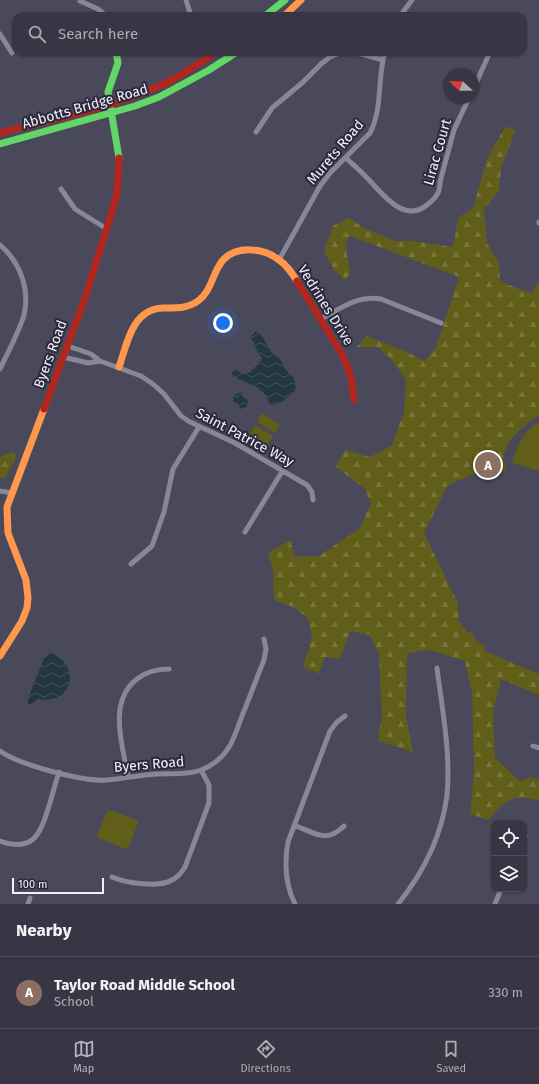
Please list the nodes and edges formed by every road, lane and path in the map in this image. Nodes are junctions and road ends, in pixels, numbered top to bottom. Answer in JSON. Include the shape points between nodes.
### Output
{"nodes":[{"id":1,"x":186,"y":0,"type":"edge"},
{"id":2,"x":285,"y":0,"type":"edge"},
{"id":3,"x":301,"y":0,"type":"edge"},
{"id":4,"x":412,"y":0,"type":"edge"},
{"id":5,"x":80,"y":1,"type":"edge"},
{"id":6,"x":101,"y":12,"type":"edge"},
{"id":7,"x":190,"y":12,"type":"edge"},
{"id":8,"x":270,"y":12,"type":"edge"},
{"id":9,"x":288,"y":12,"type":"edge"},
{"id":10,"x":403,"y":12,"type":"edge"},
{"id":11,"x":0,"y":34,"type":"edge"},
{"id":12,"x":12,"y":53,"type":"dead end"},
{"id":13,"x":117,"y":56,"type":"edge"},
{"id":14,"x":205,"y":56,"type":"edge"},
{"id":15,"x":231,"y":56,"type":"edge"},
{"id":16,"x":334,"y":56,"type":"edge"},
{"id":17,"x":369,"y":56,"type":"edge"},
{"id":18,"x":384,"y":56,"type":"edge"},
{"id":19,"x":488,"y":56,"type":"edge"},
{"id":20,"x":383,"y":60,"type":"junction"},
{"id":21,"x":479,"y":77,"type":"edge"},
{"id":22,"x":109,"y":104,"type":"junction"},
{"id":23,"x":466,"y":104,"type":"edge"},
{"id":24,"x":111,"y":113,"type":"junction"},
{"id":25,"x":256,"y":132,"type":"dead end"},
{"id":26,"x":0,"y":133,"type":"edge"},
{"id":27,"x":0,"y":144,"type":"edge"},
{"id":28,"x":346,"y":158,"type":"junction"},
{"id":29,"x":61,"y":189,"type":"dead end"},
{"id":30,"x":107,"y":229,"type":"junction"},
{"id":31,"x":0,"y":245,"type":"edge"},
{"id":32,"x":279,"y":260,"type":"junction"},
{"id":33,"x":322,"y":319,"type":"junction"},
{"id":34,"x":441,"y":323,"type":"dead end"},
{"id":35,"x":68,"y":346,"type":"junction"},
{"id":36,"x":63,"y":357,"type":"junction"},
{"id":37,"x":100,"y":361,"type":"junction"},
{"id":38,"x":119,"y":367,"type":"junction"},
{"id":39,"x":0,"y":369,"type":"edge"},
{"id":40,"x":354,"y":400,"type":"dead end"},
{"id":41,"x":199,"y":428,"type":"junction"},
{"id":42,"x":283,"y":470,"type":"junction"},
{"id":43,"x":0,"y":491,"type":"edge"},
{"id":44,"x":12,"y":493,"type":"junction"},
{"id":45,"x":313,"y":500,"type":"dead end"},
{"id":46,"x":245,"y":532,"type":"dead end"},
{"id":47,"x":131,"y":564,"type":"dead end"},
{"id":48,"x":264,"y":639,"type":"dead end"},
{"id":49,"x":0,"y":656,"type":"edge"},
{"id":50,"x":437,"y":668,"type":"dead end"},
{"id":51,"x":169,"y":669,"type":"dead end"},
{"id":52,"x":346,"y":716,"type":"dead end"},
{"id":53,"x":533,"y":746,"type":"dead end"},
{"id":54,"x":539,"y":748,"type":"edge"},
{"id":55,"x":0,"y":751,"type":"edge"},
{"id":56,"x":201,"y":770,"type":"junction"},
{"id":57,"x":59,"y":772,"type":"junction"},
{"id":58,"x":128,"y":777,"type":"junction"},
{"id":59,"x":294,"y":825,"type":"junction"},
{"id":60,"x":344,"y":826,"type":"dead end"},
{"id":61,"x":0,"y":841,"type":"edge"},
{"id":62,"x":112,"y":877,"type":"dead end"},
{"id":63,"x":500,"y":892,"type":"edge"},
{"id":64,"x":30,"y":898,"type":"dead end"},
{"id":65,"x":28,"y":904,"type":"edge"},
{"id":66,"x":295,"y":904,"type":"edge"},
{"id":67,"x":398,"y":904,"type":"edge"},
{"id":68,"x":495,"y":904,"type":"edge"}],
"edges":[{"from":1,"to":7,"type":"street"},
{"from":2,"to":8,"type":"street"},
{"from":3,"to":9,"type":"street"},
{"from":4,"to":10,"type":"street"},
{"from":5,"to":6,"type":"street"},
{"from":11,"to":12,"type":"street"},
{"from":13,"to":22,"type":"street","name":"Byers Road","via":[[118,63],[108,92]]},
{"from":14,"to":22,"type":"street","name":"Abbotts Bridge Road","via":[[172,80]]},
{"from":15,"to":24,"type":"street","name":"Abbotts Bridge Road","via":[[159,97]]},
{"from":16,"to":25,"type":"street","via":[[321,64],[272,108]]},
{"from":17,"to":20,"type":"street"},
{"from":18,"to":20,"type":"street","name":"Murets Road"},
{"from":19,"to":21,"type":"street"},
{"from":20,"to":28,"type":"street","name":"Murets Road","via":[[374,124],[370,133]]},
{"from":22,"to":24,"type":"street","name":"Byers Road"},
{"from":22,"to":26,"type":"street","name":"Abbotts Bridge Road"},
{"from":23,"to":28,"type":"street","name":"Lirac Court","via":[[454,130],[440,182],[440,191],[425,207],[408,210],[398,207]]},
{"from":24,"to":27,"type":"street","name":"Abbotts Bridge Road"},
{"from":24,"to":30,"type":"street","name":"Byers Road","via":[[119,153],[119,172],[117,194]]},
{"from":28,"to":32,"type":"street","name":"Murets Road","via":[[320,186]]},
{"from":29,"to":30,"type":"street","via":[[75,209]]},
{"from":30,"to":35,"type":"street","name":"Byers Road"},
{"from":31,"to":39,"type":"street","via":[[17,265],[25,296],[24,315]]},
{"from":32,"to":33,"type":"street","name":"Vedrines Drive","via":[[292,274]]},
{"from":32,"to":38,"type":"street","name":"Vedrines Drive","via":[[264,253],[244,250],[230,255],[219,265],[208,290],[197,302],[179,309],[153,309],[140,317],[133,327]]},
{"from":33,"to":34,"type":"street","via":[[354,301],[372,298],[381,299]]},
{"from":33,"to":40,"type":"street","name":"Vedrines Drive","via":[[348,365]]},
{"from":35,"to":36,"type":"street","name":"Byers Road"},
{"from":35,"to":37,"type":"street","name":"Saint Patrice Way","via":[[91,354]]},
{"from":36,"to":37,"type":"street","name":"Saint Patrice Way","via":[[88,362]]},
{"from":36,"to":44,"type":"street","name":"Byers Road"},
{"from":37,"to":38,"type":"street","name":"Saint Patrice Way"},
{"from":38,"to":41,"type":"street","name":"Saint Patrice Way","via":[[153,384],[181,416]]},
{"from":41,"to":42,"type":"street","name":"Saint Patrice Way","via":[[235,443]]},
{"from":41,"to":47,"type":"street","via":[[172,469],[164,512],[152,546]]},
{"from":42,"to":45,"type":"street","name":"Saint Patrice Way","via":[[307,485],[312,492]]},
{"from":42,"to":46,"type":"street"},
{"from":43,"to":44,"type":"street"},
{"from":44,"to":49,"type":"street","name":"Byers Road","via":[[7,507],[6,523],[25,573],[29,595],[24,616]]},
{"from":48,"to":56,"type":"street","name":"Byers Road","via":[[264,660],[232,742],[219,759]]},
{"from":50,"to":67,"type":"street","via":[[446,745],[447,794],[428,859]]},
{"from":51,"to":58,"type":"street","via":[[156,670],[141,676],[129,687],[122,700],[119,720]]},
{"from":52,"to":59,"type":"street","via":[[330,731]]},
{"from":53,"to":54,"type":"street"},
{"from":55,"to":57,"type":"street","name":"Byers Road","via":[[16,760]]},
{"from":56,"to":58,"type":"street","name":"Byers Road","via":[[185,774]]},
{"from":56,"to":62,"type":"street","via":[[209,785],[209,802],[181,873],[172,881],[160,884],[122,881]]},
{"from":57,"to":58,"type":"street","name":"Byers Road","via":[[95,780]]},
{"from":57,"to":61,"type":"street","via":[[43,825],[35,838],[12,845]]},
{"from":59,"to":60,"type":"street","via":[[327,836],[337,833]]},
{"from":59,"to":66,"type":"street","via":[[288,842],[286,872],[288,887]]},
{"from":63,"to":68,"type":"street"},
{"from":64,"to":65,"type":"street"}]}
